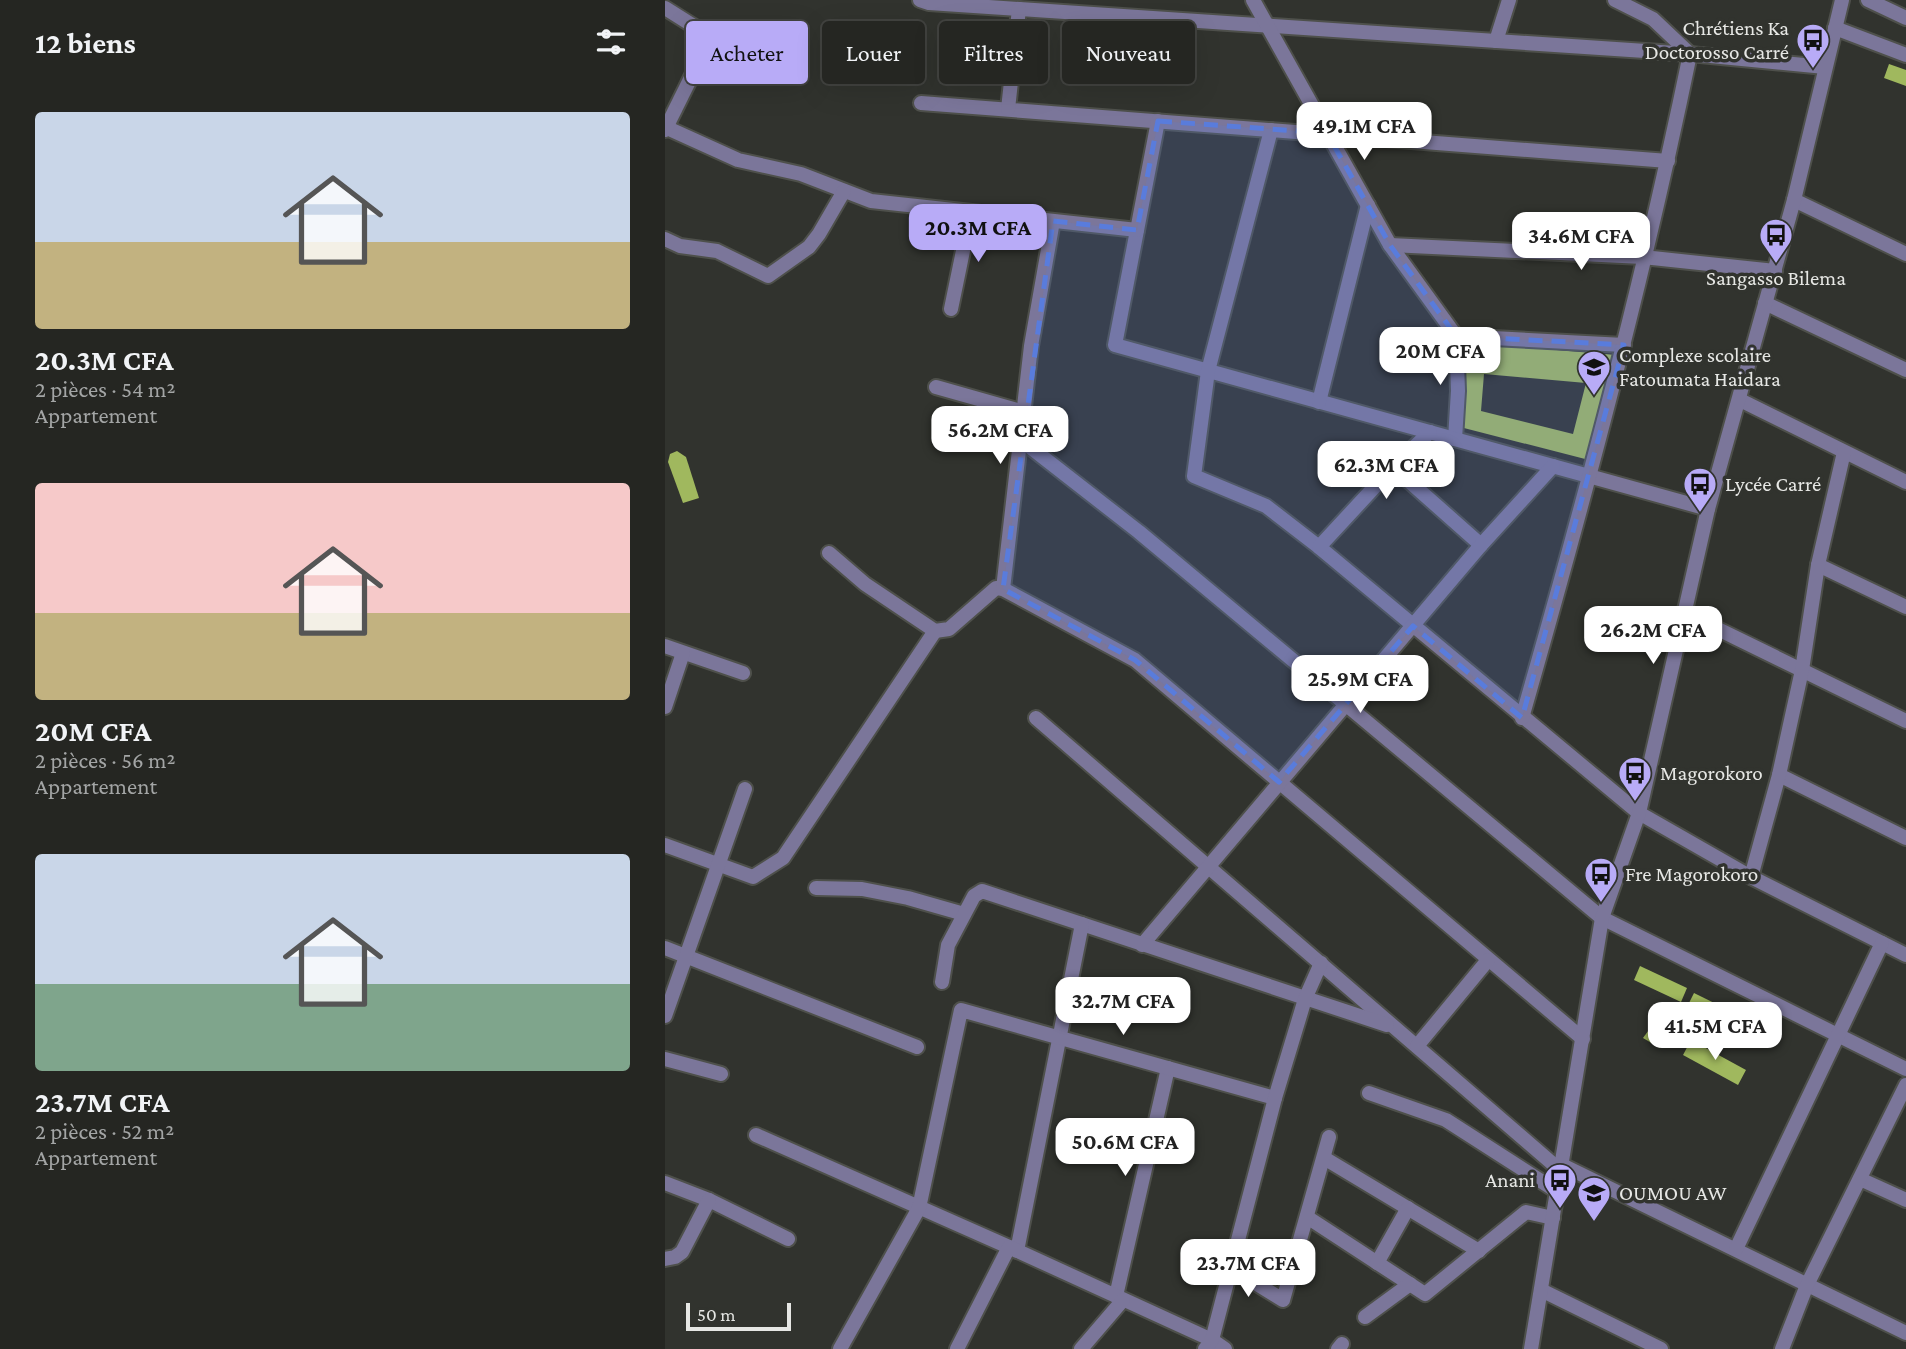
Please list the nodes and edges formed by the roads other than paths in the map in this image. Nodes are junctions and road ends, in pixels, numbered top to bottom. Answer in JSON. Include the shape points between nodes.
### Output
{"nodes":[{"id":1,"x":920,"y":0,"type":"edge"},
{"id":2,"x":1252,"y":0,"type":"edge"},
{"id":3,"x":1494,"y":0,"type":"edge"},
{"id":4,"x":1615,"y":0,"type":"edge"},
{"id":5,"x":1842,"y":0,"type":"edge"},
{"id":6,"x":1868,"y":0,"type":"edge"},
{"id":7,"x":1508,"y":3,"type":"edge"},
{"id":8,"x":665,"y":8,"type":"edge"},
{"id":9,"x":1019,"y":9,"type":"junction"},
{"id":10,"x":1906,"y":19,"type":"edge"},
{"id":11,"x":686,"y":21,"type":"edge"},
{"id":12,"x":1266,"y":25,"type":"junction"},
{"id":13,"x":1835,"y":28,"type":"junction"},
{"id":14,"x":1496,"y":41,"type":"junction"},
{"id":15,"x":1690,"y":54,"type":"junction"},
{"id":16,"x":1906,"y":55,"type":"edge"},
{"id":17,"x":1825,"y":67,"type":"junction"},
{"id":18,"x":687,"y":84,"type":"edge"},
{"id":19,"x":921,"y":103,"type":"dead end"},
{"id":20,"x":1007,"y":109,"type":"junction"},
{"id":21,"x":1158,"y":121,"type":"junction"},
{"id":22,"x":665,"y":128,"type":"edge"},
{"id":23,"x":1271,"y":130,"type":"junction"},
{"id":24,"x":1327,"y":133,"type":"junction"},
{"id":25,"x":1668,"y":161,"type":"junction"},
{"id":26,"x":844,"y":191,"type":"junction"},
{"id":27,"x":1794,"y":200,"type":"junction"},
{"id":28,"x":1368,"y":205,"type":"junction"},
{"id":29,"x":971,"y":212,"type":"junction"},
{"id":30,"x":1053,"y":221,"type":"junction"},
{"id":31,"x":1136,"y":230,"type":"junction"},
{"id":32,"x":665,"y":239,"type":"edge"},
{"id":33,"x":1390,"y":245,"type":"junction"},
{"id":34,"x":1906,"y":254,"type":"edge"},
{"id":35,"x":1643,"y":257,"type":"junction"},
{"id":36,"x":1775,"y":271,"type":"junction"},
{"id":37,"x":1765,"y":303,"type":"junction"},
{"id":38,"x":951,"y":309,"type":"dead end"},
{"id":39,"x":1456,"y":336,"type":"junction"},
{"id":40,"x":1624,"y":345,"type":"junction"},
{"id":41,"x":1906,"y":370,"type":"edge"},
{"id":42,"x":1208,"y":371,"type":"junction"},
{"id":43,"x":936,"y":387,"type":"dead end"},
{"id":44,"x":1739,"y":400,"type":"junction"},
{"id":45,"x":1319,"y":401,"type":"junction"},
{"id":46,"x":1024,"y":412,"type":"junction"},
{"id":47,"x":1430,"y":432,"type":"junction"},
{"id":48,"x":1455,"y":439,"type":"junction"},
{"id":49,"x":1021,"y":440,"type":"junction"},
{"id":50,"x":1844,"y":452,"type":"junction"},
{"id":51,"x":1553,"y":466,"type":"junction"},
{"id":52,"x":1393,"y":467,"type":"junction"},
{"id":53,"x":1591,"y":475,"type":"junction"},
{"id":54,"x":1906,"y":482,"type":"edge"},
{"id":55,"x":1708,"y":509,"type":"junction"},
{"id":56,"x":1481,"y":545,"type":"junction"},
{"id":57,"x":1319,"y":547,"type":"junction"},
{"id":58,"x":829,"y":553,"type":"dead end"},
{"id":59,"x":1818,"y":565,"type":"junction"},
{"id":60,"x":1003,"y":589,"type":"junction"},
{"id":61,"x":1906,"y":607,"type":"edge"},
{"id":62,"x":1683,"y":612,"type":"junction"},
{"id":63,"x":1413,"y":626,"type":"junction"},
{"id":64,"x":935,"y":631,"type":"junction"},
{"id":65,"x":665,"y":646,"type":"edge"},
{"id":66,"x":683,"y":653,"type":"junction"},
{"id":67,"x":1802,"y":670,"type":"junction"},
{"id":68,"x":743,"y":673,"type":"dead end"},
{"id":69,"x":1346,"y":704,"type":"junction"},
{"id":70,"x":665,"y":707,"type":"edge"},
{"id":71,"x":1037,"y":718,"type":"dead end"},
{"id":72,"x":1523,"y":718,"type":"junction"},
{"id":73,"x":1906,"y":721,"type":"edge"},
{"id":74,"x":1779,"y":775,"type":"junction"},
{"id":75,"x":1279,"y":782,"type":"junction"},
{"id":76,"x":745,"y":789,"type":"dead end"},
{"id":77,"x":1639,"y":813,"type":"junction"},
{"id":78,"x":1906,"y":838,"type":"edge"},
{"id":79,"x":665,"y":845,"type":"edge"},
{"id":80,"x":718,"y":864,"type":"junction"},
{"id":81,"x":1208,"y":866,"type":"junction"},
{"id":82,"x":1751,"y":877,"type":"junction"},
{"id":83,"x":816,"y":888,"type":"dead end"},
{"id":84,"x":964,"y":914,"type":"junction"},
{"id":85,"x":1602,"y":918,"type":"junction"},
{"id":86,"x":1082,"y":925,"type":"junction"},
{"id":87,"x":1882,"y":943,"type":"junction"},
{"id":88,"x":1142,"y":945,"type":"junction"},
{"id":89,"x":665,"y":948,"type":"edge"},
{"id":90,"x":1906,"y":955,"type":"edge"},
{"id":91,"x":686,"y":957,"type":"junction"},
{"id":92,"x":1488,"y":960,"type":"junction"},
{"id":93,"x":1321,"y":963,"type":"junction"},
{"id":94,"x":942,"y":982,"type":"dead end"},
{"id":95,"x":1305,"y":999,"type":"junction"},
{"id":96,"x":665,"y":1016,"type":"edge"},
{"id":97,"x":1395,"y":1028,"type":"junction"},
{"id":98,"x":1838,"y":1035,"type":"junction"},
{"id":99,"x":1060,"y":1038,"type":"junction"},
{"id":100,"x":1583,"y":1038,"type":"junction"},
{"id":101,"x":1417,"y":1046,"type":"junction"},
{"id":102,"x":917,"y":1047,"type":"dead end"},
{"id":103,"x":665,"y":1059,"type":"edge"},
{"id":104,"x":1168,"y":1068,"type":"junction"},
{"id":105,"x":1906,"y":1069,"type":"edge"},
{"id":106,"x":721,"y":1074,"type":"dead end"},
{"id":107,"x":1906,"y":1085,"type":"edge"},
{"id":108,"x":1369,"y":1093,"type":"dead end"},
{"id":109,"x":1275,"y":1098,"type":"junction"},
{"id":110,"x":756,"y":1135,"type":"dead end"},
{"id":111,"x":1329,"y":1138,"type":"dead end"},
{"id":112,"x":1324,"y":1158,"type":"junction"},
{"id":113,"x":1561,"y":1168,"type":"junction"},
{"id":114,"x":1860,"y":1179,"type":"junction"},
{"id":115,"x":665,"y":1183,"type":"edge"},
{"id":116,"x":1558,"y":1192,"type":"junction"},
{"id":117,"x":709,"y":1200,"type":"junction"},
{"id":118,"x":1906,"y":1200,"type":"edge"},
{"id":119,"x":919,"y":1208,"type":"junction"},
{"id":120,"x":1408,"y":1208,"type":"junction"},
{"id":121,"x":1307,"y":1217,"type":"junction"},
{"id":122,"x":1553,"y":1218,"type":"junction"},
{"id":123,"x":788,"y":1239,"type":"dead end"},
{"id":124,"x":1013,"y":1249,"type":"junction"},
{"id":125,"x":1736,"y":1249,"type":"junction"},
{"id":126,"x":1479,"y":1251,"type":"junction"},
{"id":127,"x":665,"y":1259,"type":"edge"},
{"id":128,"x":1377,"y":1263,"type":"junction"},
{"id":129,"x":1231,"y":1268,"type":"junction"},
{"id":130,"x":1410,"y":1284,"type":"junction"},
{"id":131,"x":1807,"y":1285,"type":"junction"},
{"id":132,"x":1541,"y":1290,"type":"junction"},
{"id":133,"x":1119,"y":1298,"type":"junction"},
{"id":134,"x":1365,"y":1317,"type":"dead end"},
{"id":135,"x":1534,"y":1330,"type":"junction"},
{"id":136,"x":1906,"y":1333,"type":"edge"},
{"id":137,"x":1208,"y":1345,"type":"edge"},
{"id":138,"x":840,"y":1349,"type":"edge"},
{"id":139,"x":957,"y":1349,"type":"edge"},
{"id":140,"x":1081,"y":1349,"type":"edge"},
{"id":141,"x":1225,"y":1349,"type":"edge"},
{"id":142,"x":1520,"y":1349,"type":"edge"},
{"id":143,"x":1531,"y":1349,"type":"edge"},
{"id":144,"x":1661,"y":1349,"type":"edge"},
{"id":145,"x":1782,"y":1349,"type":"edge"}],
"edges":[{"from":1,"to":9,"type":"street"},
{"from":2,"to":12,"type":"street"},
{"from":3,"to":7,"type":"street"},
{"from":4,"to":15,"type":"street","via":[[1653,19]]},
{"from":5,"to":13,"type":"street"},
{"from":6,"to":10,"type":"street"},
{"from":7,"to":14,"type":"street"},
{"from":8,"to":11,"type":"street"},
{"from":9,"to":12,"type":"street"},
{"from":9,"to":20,"type":"street"},
{"from":12,"to":14,"type":"street"},
{"from":12,"to":24,"type":"street"},
{"from":13,"to":16,"type":"street"},
{"from":13,"to":17,"type":"street"},
{"from":14,"to":15,"type":"street"},
{"from":15,"to":17,"type":"street"},
{"from":15,"to":25,"type":"street"},
{"from":17,"to":27,"type":"street"},
{"from":18,"to":22,"type":"street"},
{"from":19,"to":20,"type":"street"},
{"from":20,"to":21,"type":"street"},
{"from":21,"to":23,"type":"street"},
{"from":21,"to":31,"type":"street"},
{"from":22,"to":26,"type":"street","via":[[738,160],[801,174]]},
{"from":23,"to":24,"type":"street"},
{"from":23,"to":42,"type":"street"},
{"from":24,"to":25,"type":"street"},
{"from":24,"to":28,"type":"street"},
{"from":25,"to":35,"type":"street"},
{"from":26,"to":29,"type":"street","via":[[871,201]]},
{"from":26,"to":32,"type":"street","via":[[809,247],[768,276],[717,251]]},
{"from":27,"to":34,"type":"street"},
{"from":27,"to":36,"type":"street"},
{"from":28,"to":33,"type":"street"},
{"from":28,"to":45,"type":"street"},
{"from":29,"to":30,"type":"street"},
{"from":29,"to":38,"type":"street"},
{"from":30,"to":31,"type":"street"},
{"from":30,"to":46,"type":"street"},
{"from":31,"to":42,"type":"street","via":[[1115,345]]},
{"from":33,"to":35,"type":"street"},
{"from":33,"to":39,"type":"street"},
{"from":35,"to":36,"type":"street"},
{"from":35,"to":40,"type":"street"},
{"from":36,"to":37,"type":"street"},
{"from":37,"to":41,"type":"street"},
{"from":37,"to":44,"type":"street"},
{"from":39,"to":40,"type":"street"},
{"from":39,"to":48,"type":"street"},
{"from":40,"to":53,"type":"street"},
{"from":42,"to":45,"type":"street"},
{"from":42,"to":57,"type":"street","via":[[1194,476],[1266,506]]},
{"from":43,"to":46,"type":"street"},
{"from":44,"to":50,"type":"street"},
{"from":44,"to":55,"type":"street"},
{"from":45,"to":47,"type":"street"},
{"from":46,"to":49,"type":"street"},
{"from":47,"to":48,"type":"street"},
{"from":47,"to":52,"type":"street"},
{"from":48,"to":51,"type":"street"},
{"from":49,"to":60,"type":"street"},
{"from":49,"to":69,"type":"street"},
{"from":50,"to":54,"type":"street"},
{"from":50,"to":59,"type":"street"},
{"from":51,"to":53,"type":"street"},
{"from":51,"to":56,"type":"street"},
{"from":52,"to":56,"type":"street"},
{"from":52,"to":57,"type":"street"},
{"from":53,"to":55,"type":"street"},
{"from":53,"to":72,"type":"street"},
{"from":55,"to":62,"type":"street"},
{"from":56,"to":63,"type":"street"},
{"from":57,"to":63,"type":"street"},
{"from":58,"to":64,"type":"street","via":[[865,584]]},
{"from":59,"to":61,"type":"street"},
{"from":59,"to":67,"type":"street"},
{"from":60,"to":64,"type":"street","via":[[996,588],[949,629]]},
{"from":60,"to":75,"type":"street","via":[[1135,660]]},
{"from":62,"to":67,"type":"street"},
{"from":62,"to":77,"type":"street"},
{"from":63,"to":69,"type":"street"},
{"from":63,"to":72,"type":"street"},
{"from":64,"to":80,"type":"street","via":[[783,858],[753,877]]},
{"from":65,"to":66,"type":"street"},
{"from":66,"to":68,"type":"street"},
{"from":66,"to":70,"type":"street"},
{"from":67,"to":73,"type":"street"},
{"from":67,"to":74,"type":"street"},
{"from":69,"to":75,"type":"street"},
{"from":69,"to":85,"type":"street"},
{"from":71,"to":81,"type":"street"},
{"from":72,"to":77,"type":"street"},
{"from":74,"to":78,"type":"street"},
{"from":74,"to":82,"type":"street"},
{"from":75,"to":81,"type":"street"},
{"from":75,"to":92,"type":"street"},
{"from":76,"to":80,"type":"street"},
{"from":77,"to":82,"type":"street"},
{"from":77,"to":85,"type":"street"},
{"from":79,"to":80,"type":"street"},
{"from":80,"to":91,"type":"street"},
{"from":81,"to":88,"type":"street"},
{"from":81,"to":93,"type":"street"},
{"from":82,"to":87,"type":"street"},
{"from":83,"to":84,"type":"street","via":[[862,889]]},
{"from":84,"to":86,"type":"street","via":[[974,895],[982,891]]},
{"from":84,"to":94,"type":"street","via":[[947,944]]},
{"from":85,"to":98,"type":"street"},
{"from":85,"to":100,"type":"street"},
{"from":86,"to":88,"type":"street"},
{"from":86,"to":99,"type":"street"},
{"from":87,"to":90,"type":"street"},
{"from":87,"to":98,"type":"street"},
{"from":88,"to":95,"type":"street"},
{"from":89,"to":91,"type":"street"},
{"from":91,"to":96,"type":"street"},
{"from":91,"to":102,"type":"street"},
{"from":92,"to":100,"type":"street"},
{"from":92,"to":101,"type":"street"},
{"from":93,"to":95,"type":"street"},
{"from":93,"to":97,"type":"street"},
{"from":95,"to":97,"type":"street"},
{"from":95,"to":109,"type":"street"},
{"from":97,"to":101,"type":"street"},
{"from":98,"to":105,"type":"street"},
{"from":98,"to":125,"type":"street"},
{"from":99,"to":104,"type":"street"},
{"from":99,"to":119,"type":"street","via":[[961,1010]]},
{"from":99,"to":124,"type":"street"},
{"from":100,"to":113,"type":"street"},
{"from":101,"to":113,"type":"street"},
{"from":103,"to":106,"type":"street"},
{"from":104,"to":109,"type":"street"},
{"from":104,"to":133,"type":"street"},
{"from":107,"to":114,"type":"street"},
{"from":108,"to":116,"type":"street","via":[[1446,1120]]},
{"from":109,"to":129,"type":"street"},
{"from":110,"to":119,"type":"street"},
{"from":111,"to":112,"type":"street"},
{"from":112,"to":120,"type":"street"},
{"from":112,"to":121,"type":"street"},
{"from":113,"to":116,"type":"street"},
{"from":113,"to":125,"type":"street"},
{"from":114,"to":118,"type":"street"},
{"from":114,"to":131,"type":"street"},
{"from":115,"to":117,"type":"street"},
{"from":116,"to":122,"type":"street"},
{"from":117,"to":123,"type":"street"},
{"from":117,"to":127,"type":"street","via":[[682,1252]]},
{"from":119,"to":124,"type":"street"},
{"from":119,"to":138,"type":"street"},
{"from":120,"to":126,"type":"street"},
{"from":120,"to":128,"type":"street"},
{"from":121,"to":128,"type":"street"},
{"from":121,"to":129,"type":"street","via":[[1283,1300]]},
{"from":122,"to":126,"type":"street","via":[[1525,1212]]},
{"from":122,"to":132,"type":"street"},
{"from":124,"to":133,"type":"street"},
{"from":124,"to":139,"type":"street"},
{"from":125,"to":131,"type":"street"},
{"from":126,"to":130,"type":"street","via":[[1425,1294]]},
{"from":128,"to":130,"type":"street"},
{"from":129,"to":137,"type":"street"},
{"from":130,"to":134,"type":"street"},
{"from":131,"to":136,"type":"street"},
{"from":131,"to":145,"type":"street"},
{"from":132,"to":135,"type":"street"},
{"from":132,"to":144,"type":"street"},
{"from":133,"to":137,"type":"street"},
{"from":133,"to":140,"type":"street"},
{"from":135,"to":142,"type":"street"},
{"from":135,"to":143,"type":"street"},
{"from":137,"to":141,"type":"street"}]}
